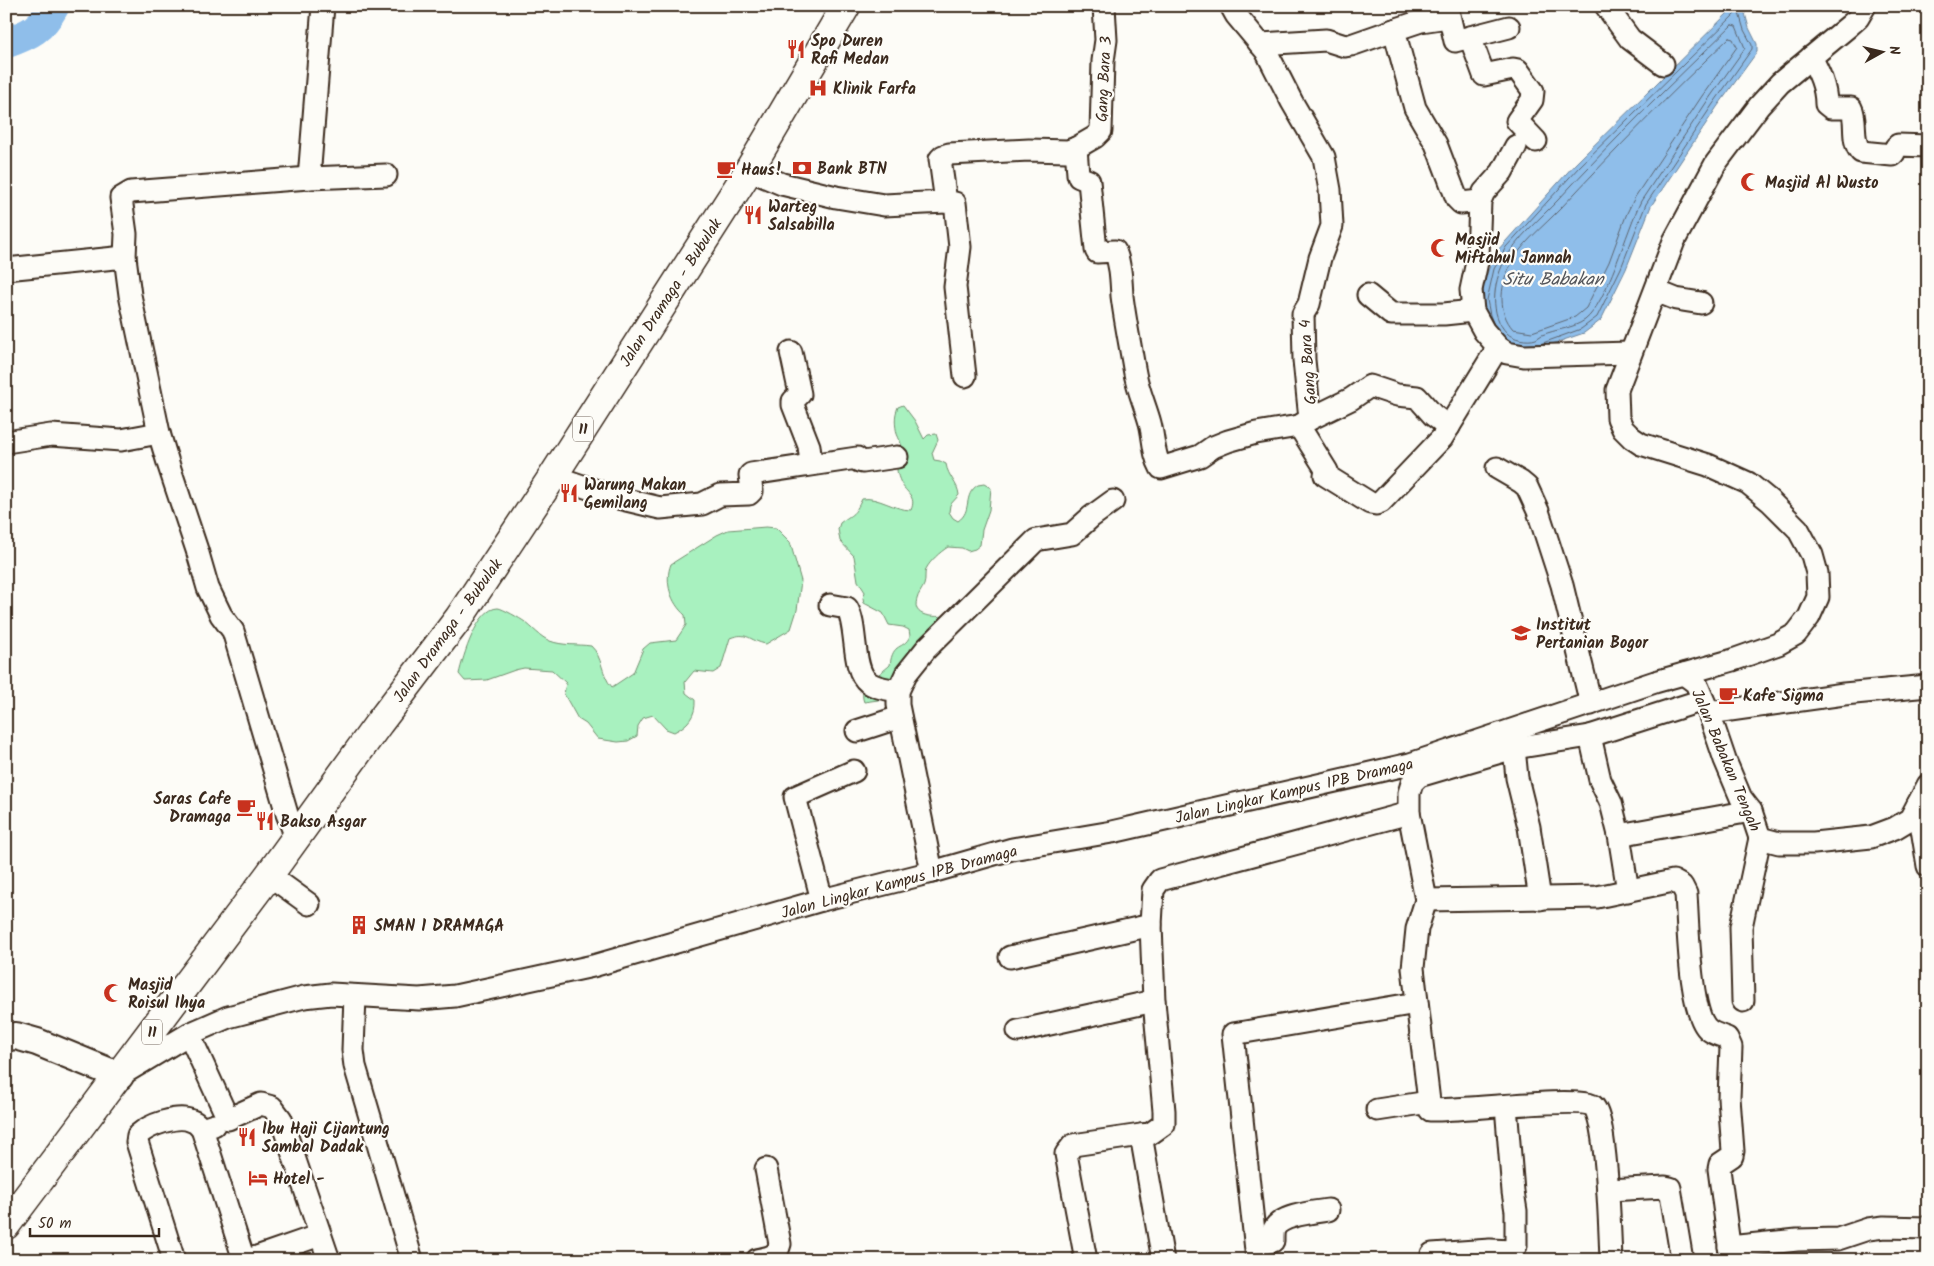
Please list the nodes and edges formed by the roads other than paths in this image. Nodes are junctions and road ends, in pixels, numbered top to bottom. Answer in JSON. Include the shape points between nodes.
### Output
{"nodes":[{"id":1,"x":323,"y":6,"type":"edge"},
{"id":2,"x":846,"y":6,"type":"edge"},
{"id":3,"x":1104,"y":6,"type":"edge"},
{"id":4,"x":1231,"y":6,"type":"edge"},
{"id":5,"x":1606,"y":6,"type":"edge"},
{"id":6,"x":1864,"y":6,"type":"edge"},
{"id":7,"x":1448,"y":12,"type":"edge"},
{"id":8,"x":1509,"y":27,"type":"dead end"},
{"id":9,"x":1394,"y":30,"type":"junction"},
{"id":10,"x":1470,"y":37,"type":"junction"},
{"id":11,"x":1260,"y":44,"type":"junction"},
{"id":12,"x":1811,"y":57,"type":"junction"},
{"id":13,"x":1663,"y":64,"type":"dead end"},
{"id":14,"x":1928,"y":146,"type":"edge"},
{"id":15,"x":1076,"y":148,"type":"junction"},
{"id":16,"x":749,"y":170,"type":"junction"},
{"id":17,"x":386,"y":174,"type":"dead end"},
{"id":18,"x":309,"y":178,"type":"junction"},
{"id":19,"x":1480,"y":200,"type":"junction"},
{"id":20,"x":946,"y":202,"type":"junction"},
{"id":21,"x":125,"y":257,"type":"junction"},
{"id":22,"x":6,"y":269,"type":"edge"},
{"id":23,"x":1656,"y":291,"type":"junction"},
{"id":24,"x":1368,"y":295,"type":"dead end"},
{"id":25,"x":1701,"y":303,"type":"dead end"},
{"id":26,"x":1473,"y":311,"type":"junction"},
{"id":27,"x":1498,"y":347,"type":"junction"},
{"id":28,"x":791,"y":352,"type":"dead end"},
{"id":29,"x":1630,"y":353,"type":"junction"},
{"id":30,"x":965,"y":376,"type":"dead end"},
{"id":31,"x":1305,"y":423,"type":"junction"},
{"id":32,"x":1449,"y":427,"type":"junction"},
{"id":33,"x":159,"y":433,"type":"junction"},
{"id":34,"x":6,"y":442,"type":"edge"},
{"id":35,"x":897,"y":457,"type":"dead end"},
{"id":36,"x":811,"y":464,"type":"junction"},
{"id":37,"x":1497,"y":468,"type":"dead end"},
{"id":38,"x":553,"y":476,"type":"junction"},
{"id":39,"x":1113,"y":501,"type":"dead end"},
{"id":40,"x":830,"y":605,"type":"dead end"},
{"id":41,"x":1684,"y":674,"type":"junction"},
{"id":42,"x":1928,"y":686,"type":"edge"},
{"id":43,"x":898,"y":691,"type":"junction"},
{"id":44,"x":1591,"y":704,"type":"junction"},
{"id":45,"x":1706,"y":707,"type":"junction"},
{"id":46,"x":900,"y":717,"type":"junction"},
{"id":47,"x":857,"y":731,"type":"dead end"},
{"id":48,"x":1590,"y":736,"type":"junction"},
{"id":49,"x":1514,"y":748,"type":"junction"},
{"id":50,"x":854,"y":771,"type":"dead end"},
{"id":51,"x":1928,"y":785,"type":"edge"},
{"id":52,"x":1918,"y":804,"type":"junction"},
{"id":53,"x":1751,"y":811,"type":"junction"},
{"id":54,"x":1409,"y":813,"type":"junction"},
{"id":55,"x":1619,"y":836,"type":"junction"},
{"id":56,"x":296,"y":837,"type":"junction"},
{"id":57,"x":1760,"y":838,"type":"junction"},
{"id":58,"x":1928,"y":866,"type":"edge"},
{"id":59,"x":932,"y":872,"type":"junction"},
{"id":60,"x":269,"y":875,"type":"junction"},
{"id":61,"x":1628,"y":891,"type":"junction"},
{"id":62,"x":1540,"y":899,"type":"junction"},
{"id":63,"x":822,"y":900,"type":"junction"},
{"id":64,"x":1426,"y":900,"type":"junction"},
{"id":65,"x":309,"y":904,"type":"dead end"},
{"id":66,"x":1151,"y":925,"type":"junction"},
{"id":67,"x":1010,"y":957,"type":"dead end"},
{"id":68,"x":355,"y":996,"type":"junction"},
{"id":69,"x":1154,"y":1001,"type":"junction"},
{"id":70,"x":1743,"y":1001,"type":"dead end"},
{"id":71,"x":1417,"y":1004,"type":"junction"},
{"id":72,"x":1018,"y":1032,"type":"dead end"},
{"id":73,"x":189,"y":1034,"type":"junction"},
{"id":74,"x":6,"y":1037,"type":"edge"},
{"id":75,"x":120,"y":1076,"type":"junction"},
{"id":76,"x":1429,"y":1102,"type":"junction"},
{"id":77,"x":1506,"y":1106,"type":"junction"},
{"id":78,"x":1378,"y":1110,"type":"dead end"},
{"id":79,"x":228,"y":1120,"type":"junction"},
{"id":80,"x":202,"y":1129,"type":"junction"},
{"id":81,"x":1141,"y":1135,"type":"junction"},
{"id":82,"x":766,"y":1168,"type":"dead end"},
{"id":83,"x":1608,"y":1190,"type":"junction"},
{"id":84,"x":1328,"y":1210,"type":"dead end"},
{"id":85,"x":6,"y":1225,"type":"edge"},
{"id":86,"x":1928,"y":1228,"type":"edge"},
{"id":87,"x":320,"y":1235,"type":"junction"},
{"id":88,"x":1256,"y":1252,"type":"edge"},
{"id":89,"x":1730,"y":1253,"type":"edge"},
{"id":90,"x":1445,"y":1255,"type":"edge"},
{"id":91,"x":174,"y":1260,"type":"edge"},
{"id":92,"x":244,"y":1260,"type":"edge"},
{"id":93,"x":248,"y":1260,"type":"edge"},
{"id":94,"x":329,"y":1260,"type":"edge"},
{"id":95,"x":412,"y":1260,"type":"edge"},
{"id":96,"x":757,"y":1260,"type":"edge"},
{"id":97,"x":1086,"y":1260,"type":"edge"},
{"id":98,"x":1163,"y":1260,"type":"edge"},
{"id":99,"x":1611,"y":1260,"type":"edge"},
{"id":100,"x":1682,"y":1260,"type":"edge"}],
"edges":[{"from":1,"to":18,"type":"street"},
{"from":2,"to":16,"type":"highway","name":"Jalan Dramaga - Bubulak","number":"11"},
{"from":3,"to":15,"type":"street","name":"Gang Bara 3","via":[[1106,40],[1102,61],[1100,131]]},
{"from":4,"to":11,"type":"street","name":"Gang Bara 4"},
{"from":5,"to":13,"type":"street","via":[[1630,39]]},
{"from":6,"to":12,"type":"street","name":"Jalan Lingkar Kampus IPB Dramaga","via":[[1858,18]]},
{"from":7,"to":9,"type":"street"},
{"from":7,"to":10,"type":"street","via":[[1455,41]]},
{"from":8,"to":10,"type":"street"},
{"from":9,"to":11,"type":"street","via":[[1345,46],[1326,40]]},
{"from":9,"to":19,"type":"street","via":[[1415,108],[1436,144],[1457,199],[1460,203]]},
{"from":10,"to":19,"type":"street","via":[[1484,75],[1518,70],[1533,91],[1532,100],[1517,121],[1526,143]]},
{"from":11,"to":31,"type":"street","name":"Gang Bara 4","via":[[1324,156],[1330,190],[1331,232],[1303,314]]},
{"from":12,"to":14,"type":"street","via":[[1819,73],[1826,104],[1831,108],[1851,108],[1857,149],[1892,155],[1898,145]]},
{"from":12,"to":23,"type":"street","name":"Jalan Lingkar Kampus IPB Dramaga","via":[[1764,100],[1716,163],[1674,241]]},
{"from":15,"to":20,"type":"street","via":[[1068,151],[1029,150],[943,156],[940,159]]},
{"from":15,"to":31,"type":"street","via":[[1079,177],[1089,181],[1096,250],[1116,251],[1120,262],[1134,369],[1161,468],[1200,456],[1228,441]]},
{"from":16,"to":20,"type":"street","via":[[782,184],[884,205]]},
{"from":16,"to":38,"type":"highway","name":"Jalan Dramaga - Bubulak","number":"11"},
{"from":17,"to":18,"type":"street"},
{"from":18,"to":21,"type":"street","via":[[127,193],[121,198],[126,234]]},
{"from":19,"to":26,"type":"street","via":[[1478,257],[1471,290]]},
{"from":20,"to":30,"type":"street","via":[[954,203],[960,239],[955,287]]},
{"from":21,"to":22,"type":"street"},
{"from":21,"to":33,"type":"street"},
{"from":23,"to":25,"type":"street","via":[[1676,299]]},
{"from":23,"to":29,"type":"street","name":"Jalan Lingkar Kampus IPB Dramaga"},
{"from":24,"to":26,"type":"street","via":[[1391,314]]},
{"from":26,"to":27,"type":"street"},
{"from":27,"to":29,"type":"street","via":[[1507,353],[1524,356]]},
{"from":27,"to":32,"type":"street","name":"Gang Bara 4"},
{"from":28,"to":36,"type":"street","via":[[800,394],[793,405],[808,443]]},
{"from":29,"to":41,"type":"street","name":"Jalan Lingkar Kampus IPB Dramaga","via":[[1617,390],[1618,418],[1623,429],[1640,444],[1708,465],[1748,483],[1798,529],[1812,555],[1817,573],[1818,597],[1796,634],[1778,644]]},
{"from":31,"to":32,"type":"street","via":[[1370,386],[1397,395],[1417,397]]},
{"from":31,"to":32,"type":"street","name":"Gang Bara 4","via":[[1326,475],[1376,504]]},
{"from":33,"to":34,"type":"street","via":[[121,440],[51,435]]},
{"from":33,"to":56,"type":"street","via":[[208,588],[233,631],[286,814]]},
{"from":35,"to":36,"type":"street"},
{"from":36,"to":38,"type":"street","via":[[751,474],[752,491],[749,494],[720,495],[702,504],[660,508]]},
{"from":37,"to":44,"type":"street","via":[[1527,487],[1534,502],[1562,585]]},
{"from":38,"to":56,"type":"highway","name":"Jalan Dramaga - Bubulak","number":"11","via":[[459,618]]},
{"from":39,"to":43,"type":"street","via":[[1072,534],[1036,540],[1029,546],[926,649],[906,674]]},
{"from":40,"to":43,"type":"street","via":[[849,611],[859,666],[868,683]]},
{"from":41,"to":44,"type":"street","name":"Jalan Lingkar Kampus IPB Dramaga"},
{"from":41,"to":45,"type":"street","name":"Jalan Babakan Tengah","via":[[1696,683]]},
{"from":42,"to":45,"type":"street"},
{"from":43,"to":46,"type":"street"},
{"from":44,"to":59,"type":"street","name":"Jalan Lingkar Kampus IPB Dramaga","via":[[1410,764],[1112,832],[1012,849]]},
{"from":45,"to":48,"type":"street"},
{"from":45,"to":53,"type":"street","name":"Jalan Babakan Tengah","via":[[1740,798]]},
{"from":46,"to":47,"type":"street"},
{"from":46,"to":59,"type":"street"},
{"from":48,"to":49,"type":"street"},
{"from":48,"to":55,"type":"street","via":[[1600,780],[1611,803]]},
{"from":49,"to":54,"type":"street","via":[[1419,776],[1409,793]]},
{"from":49,"to":62,"type":"street"},
{"from":50,"to":63,"type":"street","via":[[795,797]]},
{"from":51,"to":52,"type":"street","name":"Jalan Babakan Tengah"},
{"from":52,"to":57,"type":"street","name":"Jalan Babakan Tengah","via":[[1910,819],[1864,839],[1814,843]]},
{"from":52,"to":58,"type":"street"},
{"from":53,"to":55,"type":"street"},
{"from":53,"to":57,"type":"street","name":"Jalan Babakan Tengah"},
{"from":54,"to":64,"type":"street"},
{"from":54,"to":66,"type":"street","via":[[1160,880],[1153,890]]},
{"from":55,"to":61,"type":"street"},
{"from":56,"to":60,"type":"highway","name":"Jalan Dramaga - Bubulak","number":"11"},
{"from":57,"to":70,"type":"street","via":[[1741,927]]},
{"from":59,"to":63,"type":"street","name":"Jalan Lingkar Kampus IPB Dramaga"},
{"from":60,"to":65,"type":"street"},
{"from":60,"to":75,"type":"highway","name":"Jalan Dramaga - Bubulak","number":"11"},
{"from":61,"to":62,"type":"street","via":[[1598,897]]},
{"from":61,"to":89,"type":"street","via":[[1674,881],[1682,886],[1686,894],[1695,1000],[1701,1019],[1709,1030],[1727,1038],[1731,1047],[1729,1098],[1733,1151],[1719,1169]]},
{"from":62,"to":64,"type":"street"},
{"from":63,"to":68,"type":"street","name":"Jalan Lingkar Kampus IPB Dramaga","via":[[593,966],[495,989],[419,999]]},
{"from":64,"to":71,"type":"street","via":[[1417,929],[1413,968]]},
{"from":66,"to":67,"type":"street"},
{"from":66,"to":69,"type":"street"},
{"from":68,"to":73,"type":"street","name":"Jalan Lingkar Kampus IPB Dramaga","via":[[304,997],[228,1017]]},
{"from":68,"to":95,"type":"street","via":[[355,1066]]},
{"from":69,"to":72,"type":"street"},
{"from":69,"to":81,"type":"street","via":[[1164,1124],[1150,1134]]},
{"from":71,"to":76,"type":"street"},
{"from":71,"to":88,"type":"street","via":[[1233,1034]]},
{"from":73,"to":75,"type":"street","name":"Jalan Lingkar Kampus IPB Dramaga"},
{"from":73,"to":79,"type":"street"},
{"from":74,"to":75,"type":"main road","via":[[16,1036],[37,1042]]},
{"from":75,"to":85,"type":"highway","name":"Jalan Dramaga - Bubulak","number":"11"},
{"from":76,"to":77,"type":"street","via":[[1430,1110]]},
{"from":76,"to":78,"type":"street"},
{"from":77,"to":83,"type":"street","via":[[1585,1102],[1594,1107],[1600,1118]]},
{"from":77,"to":90,"type":"street","via":[[1516,1246],[1512,1251]]},
{"from":79,"to":80,"type":"street"},
{"from":79,"to":87,"type":"street","via":[[261,1104],[272,1106],[281,1119]]},
{"from":80,"to":91,"type":"street","via":[[194,1121],[184,1119],[161,1122],[145,1128],[138,1135]]},
{"from":80,"to":92,"type":"street"},
{"from":81,"to":97,"type":"street","via":[[1073,1145],[1066,1154]]},
{"from":81,"to":98,"type":"street"},
{"from":82,"to":96,"type":"street","via":[[780,1244],[779,1251],[773,1256]]},
{"from":83,"to":99,"type":"street"},
{"from":83,"to":100,"type":"street","via":[[1670,1188]]},
{"from":84,"to":88,"type":"street","via":[[1306,1213],[1277,1224],[1273,1241]]},
{"from":86,"to":89,"type":"street","via":[[1868,1229],[1838,1239],[1797,1240]]},
{"from":87,"to":93,"type":"street"},
{"from":87,"to":94,"type":"street"}]}
